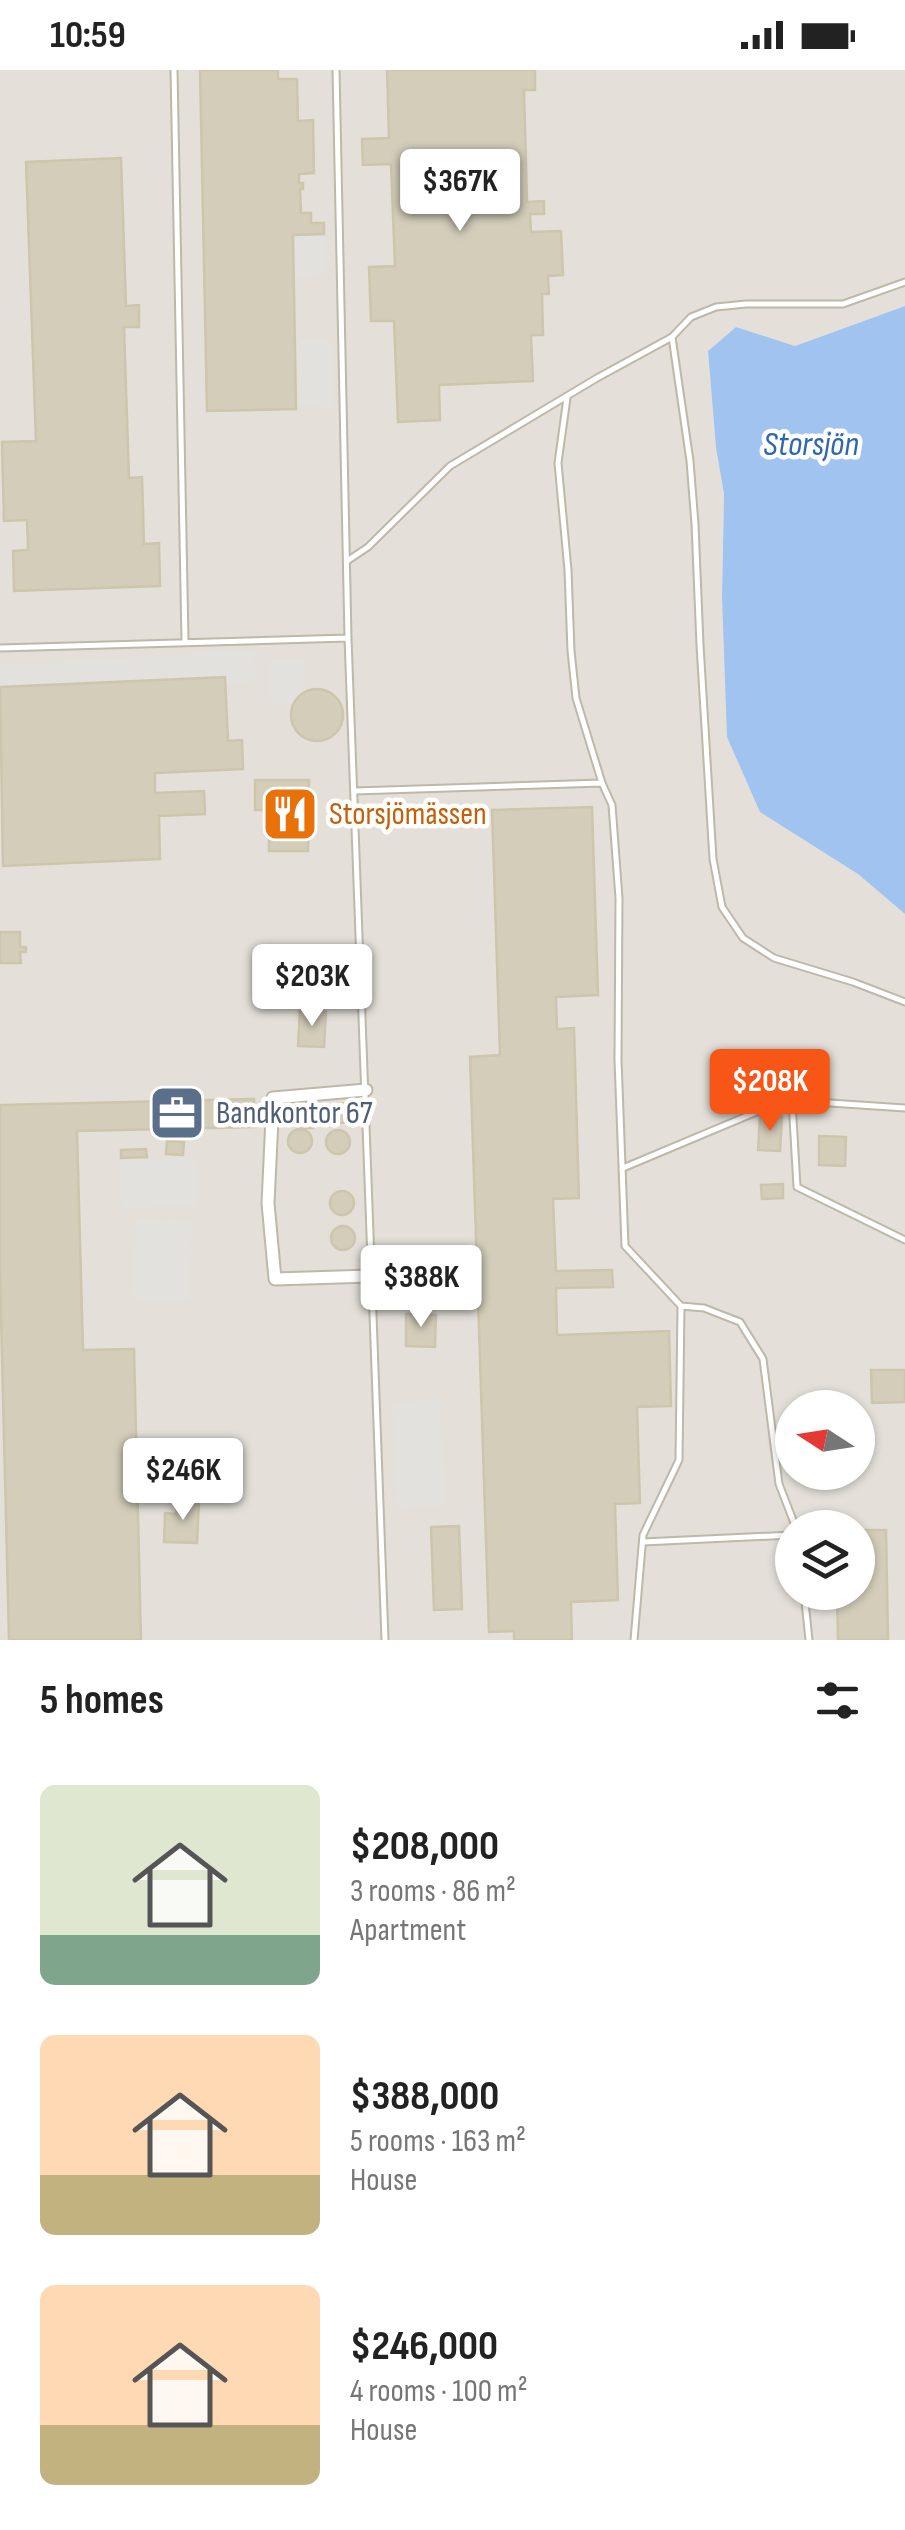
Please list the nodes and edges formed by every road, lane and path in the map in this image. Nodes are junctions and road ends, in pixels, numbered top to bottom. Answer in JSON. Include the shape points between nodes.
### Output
{"nodes":[{"id":1,"x":174,"y":70,"type":"edge"},
{"id":2,"x":336,"y":70,"type":"edge"},
{"id":3,"x":905,"y":282,"type":"edge"},
{"id":4,"x":672,"y":337,"type":"junction"},
{"id":5,"x":567,"y":398,"type":"junction"},
{"id":6,"x":347,"y":561,"type":"junction"},
{"id":7,"x":348,"y":638,"type":"junction"},
{"id":8,"x":185,"y":642,"type":"junction"},
{"id":9,"x":0,"y":648,"type":"edge"},
{"id":10,"x":602,"y":783,"type":"junction"},
{"id":11,"x":355,"y":790,"type":"junction"},
{"id":12,"x":905,"y":1002,"type":"edge"},
{"id":13,"x":366,"y":1090,"type":"junction"},
{"id":14,"x":792,"y":1101,"type":"junction"},
{"id":15,"x":905,"y":1108,"type":"edge"},
{"id":16,"x":622,"y":1168,"type":"junction"},
{"id":17,"x":905,"y":1240,"type":"edge"},
{"id":18,"x":372,"y":1276,"type":"junction"},
{"id":19,"x":682,"y":1306,"type":"junction"},
{"id":20,"x":789,"y":1510,"type":"edge"},
{"id":21,"x":775,"y":1536,"type":"edge"},
{"id":22,"x":643,"y":1542,"type":"junction"},
{"id":23,"x":806,"y":1610,"type":"edge"},
{"id":24,"x":385,"y":1640,"type":"edge"},
{"id":25,"x":634,"y":1640,"type":"edge"},
{"id":26,"x":809,"y":1640,"type":"edge"}],
"edges":[{"from":1,"to":8,"type":"lane"},
{"from":2,"to":6,"type":"lane"},
{"from":3,"to":4,"type":"lane","via":[[843,304],[716,307],[691,316]]},
{"from":4,"to":5,"type":"lane"},
{"from":4,"to":12,"type":"lane","via":[[690,461],[713,860],[722,907],[743,938],[774,958]]},
{"from":5,"to":6,"type":"lane","via":[[450,466]]},
{"from":5,"to":10,"type":"lane","via":[[558,463],[571,651],[576,698]]},
{"from":6,"to":7,"type":"lane"},
{"from":7,"to":8,"type":"lane"},
{"from":7,"to":11,"type":"lane"},
{"from":8,"to":9,"type":"lane"},
{"from":10,"to":11,"type":"lane"},
{"from":10,"to":16,"type":"lane","via":[[612,805],[619,898]]},
{"from":11,"to":13,"type":"lane"},
{"from":13,"to":18,"type":"lane"},
{"from":13,"to":18,"type":"street","via":[[273,1098],[268,1203],[275,1279]]},
{"from":14,"to":15,"type":"lane"},
{"from":14,"to":16,"type":"lane"},
{"from":14,"to":17,"type":"lane","via":[[797,1187]]},
{"from":16,"to":19,"type":"lane","via":[[625,1246]]},
{"from":18,"to":24,"type":"lane"},
{"from":19,"to":20,"type":"lane","via":[[740,1322],[763,1360],[779,1484]]},
{"from":19,"to":22,"type":"lane","via":[[679,1460]]},
{"from":21,"to":22,"type":"lane"},
{"from":22,"to":25,"type":"lane"},
{"from":23,"to":26,"type":"lane"}]}
